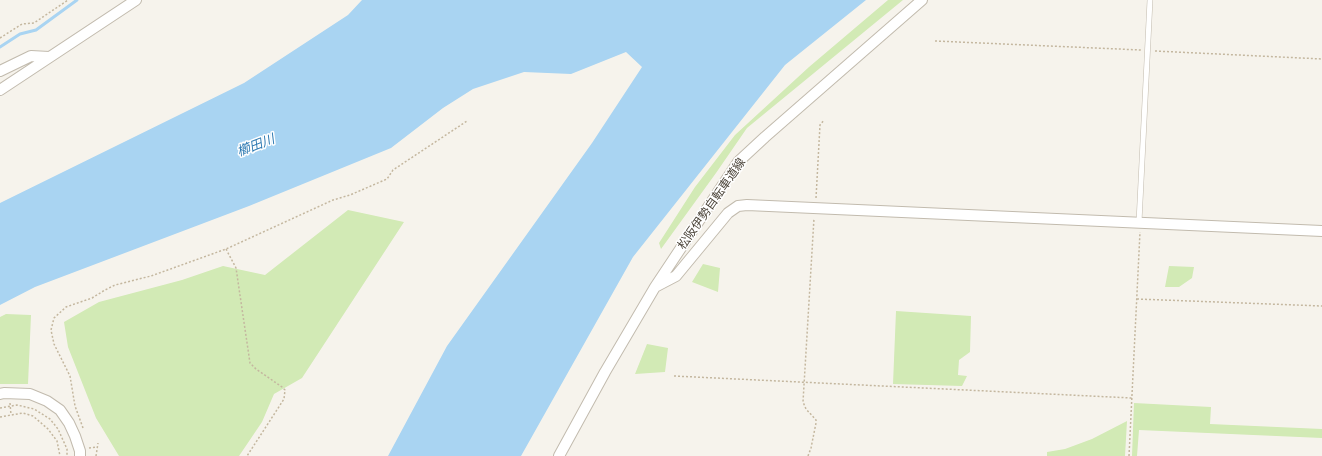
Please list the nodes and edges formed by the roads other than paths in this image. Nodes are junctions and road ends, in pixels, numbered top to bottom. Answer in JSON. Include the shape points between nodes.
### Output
{"nodes":[{"id":1,"x":136,"y":0,"type":"edge"},
{"id":2,"x":922,"y":0,"type":"edge"},
{"id":3,"x":1150,"y":0,"type":"edge"},
{"id":4,"x":50,"y":57,"type":"junction"},
{"id":5,"x":0,"y":71,"type":"edge"},
{"id":6,"x":0,"y":90,"type":"edge"},
{"id":7,"x":1139,"y":222,"type":"junction"},
{"id":8,"x":1322,"y":231,"type":"edge"},
{"id":9,"x":655,"y":287,"type":"junction"},
{"id":10,"x":0,"y":394,"type":"edge"},
{"id":11,"x":80,"y":454,"type":"edge"},
{"id":12,"x":560,"y":456,"type":"edge"}],
"edges":[{"from":1,"to":4,"type":"street"},
{"from":2,"to":9,"type":"street","name":"松阪伊勢自転車道線","via":[[738,162]]},
{"from":3,"to":7,"type":"lane"},
{"from":4,"to":5,"type":"street","via":[[31,56]]},
{"from":4,"to":6,"type":"street"},
{"from":7,"to":8,"type":"street"},
{"from":7,"to":9,"type":"street","via":[[747,204],[738,206],[728,213],[676,276]]},
{"from":9,"to":12,"type":"street","name":"松阪伊勢自転車道線"},
{"from":10,"to":11,"type":"street","via":[[30,394],[48,401],[60,410],[69,423]]}]}
